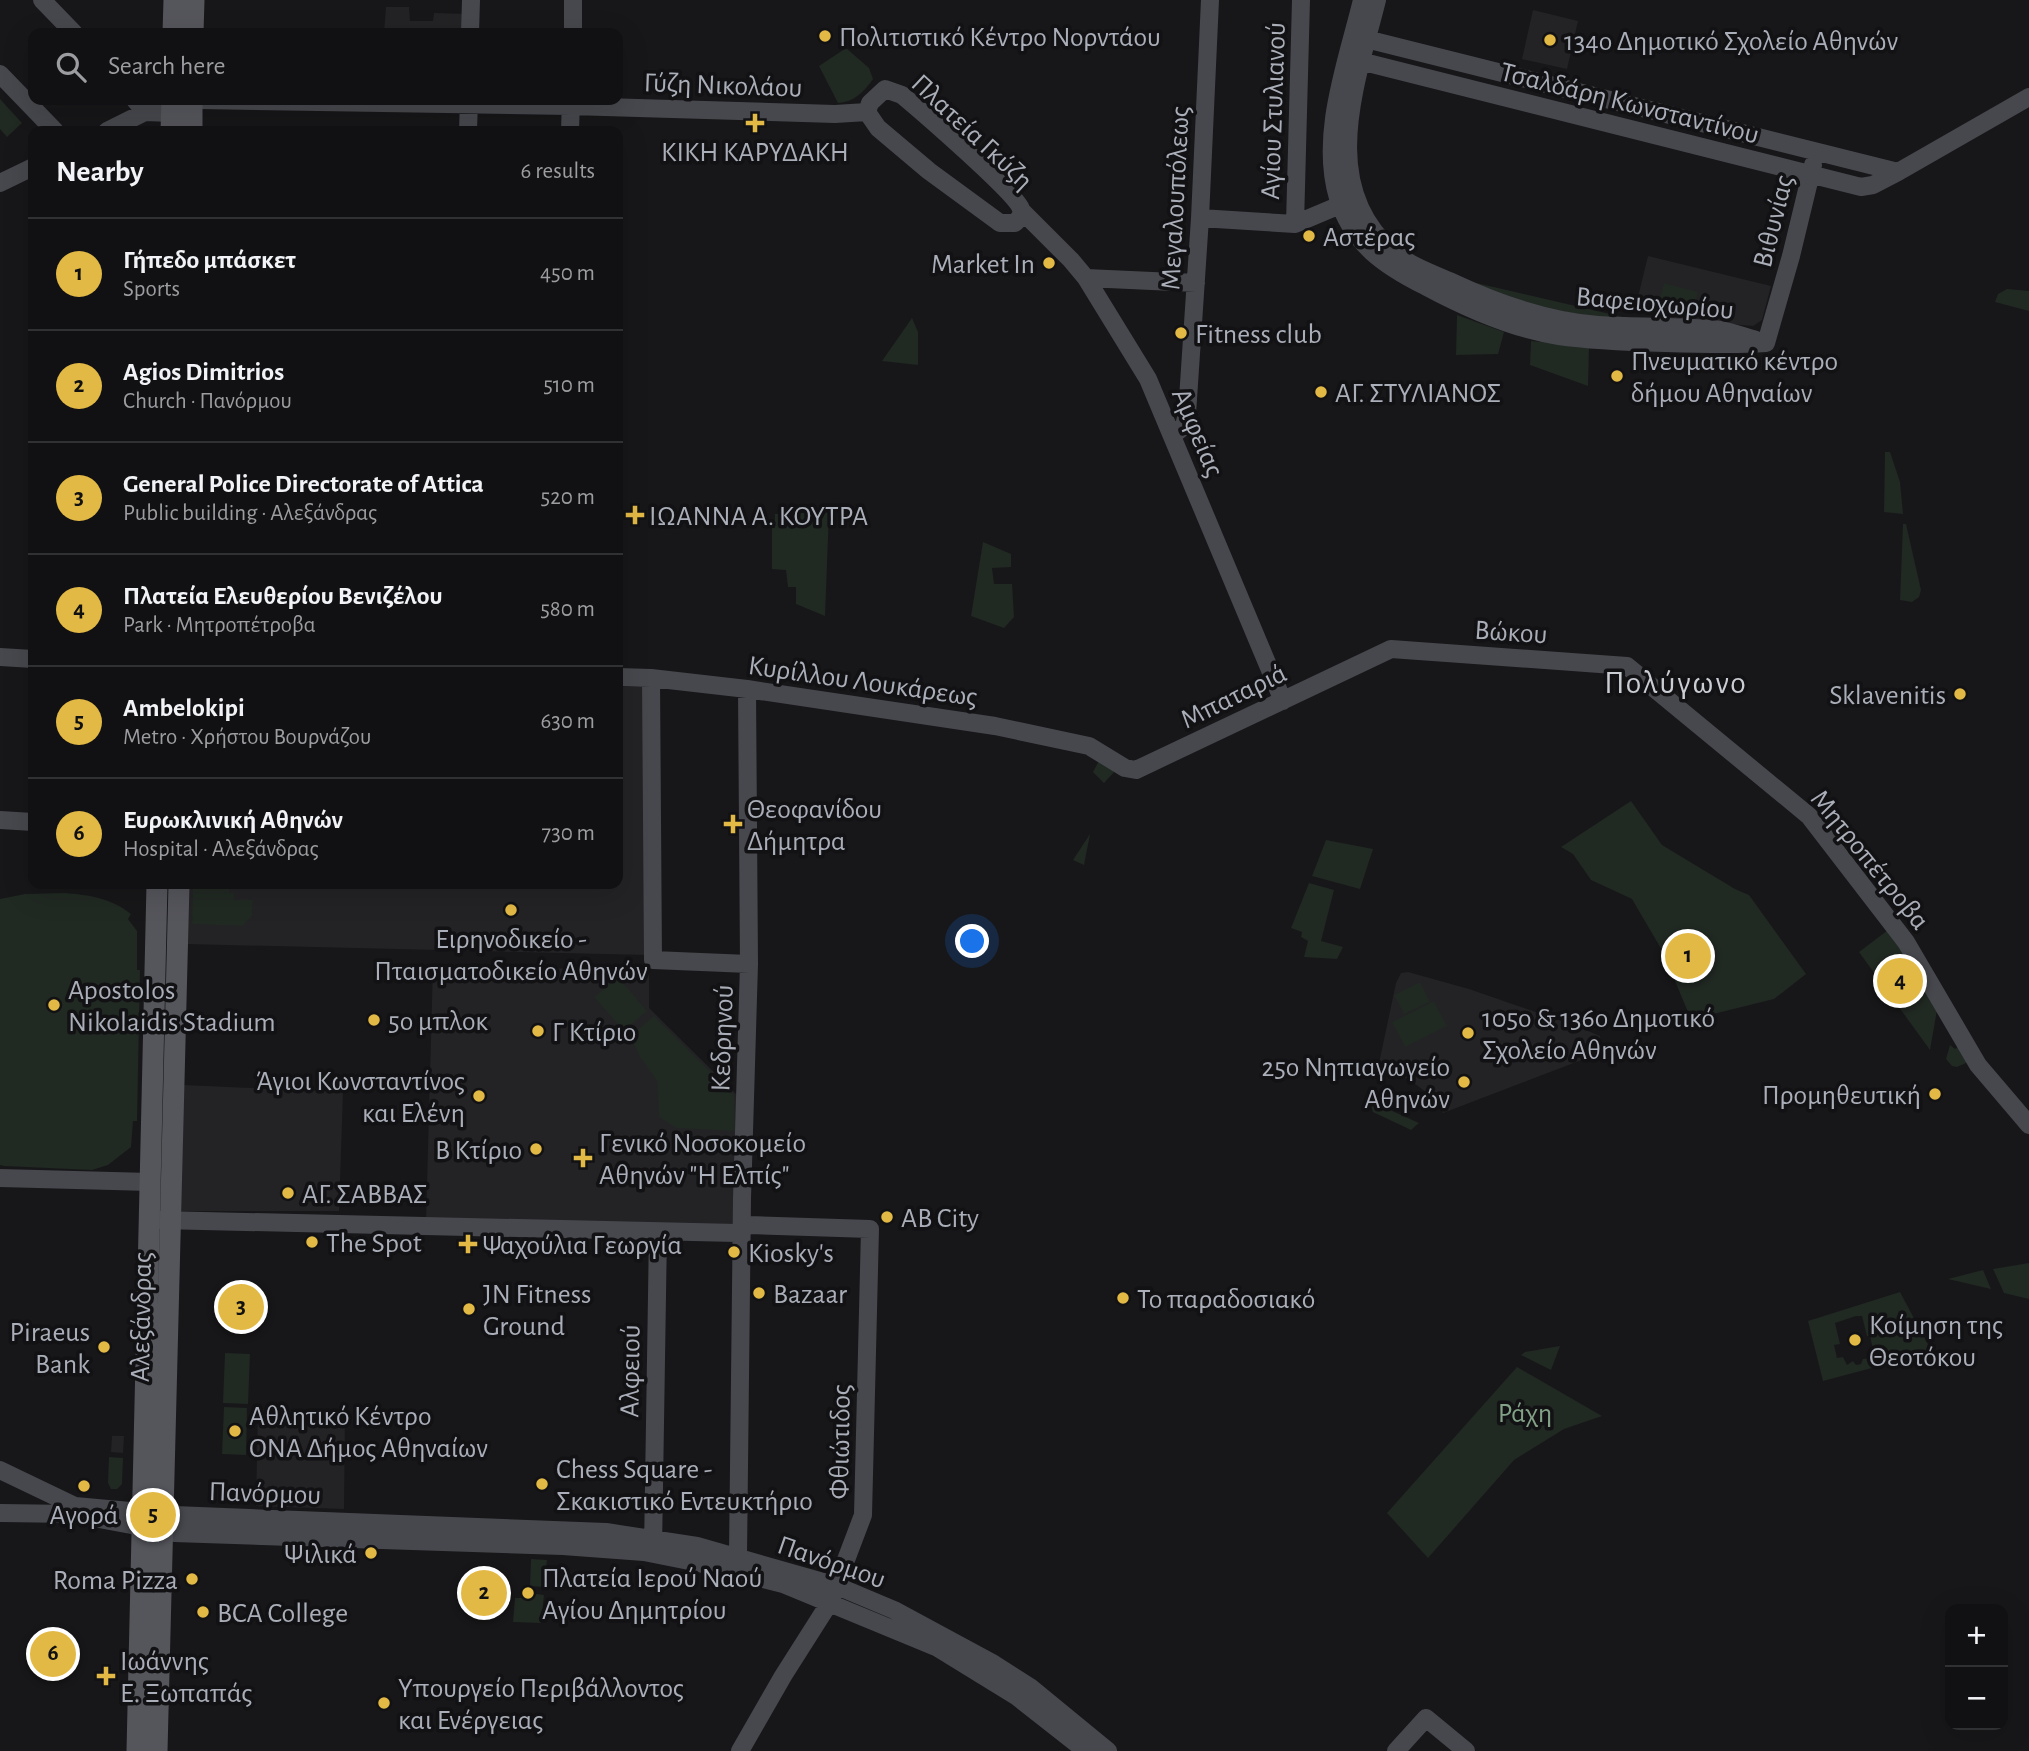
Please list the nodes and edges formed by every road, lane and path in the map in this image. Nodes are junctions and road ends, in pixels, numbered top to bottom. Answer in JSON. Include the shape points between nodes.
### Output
{"nodes":[{"id":1,"x":41,"y":0,"type":"edge"},
{"id":2,"x":174,"y":0,"type":"edge"},
{"id":3,"x":194,"y":0,"type":"edge"},
{"id":4,"x":471,"y":0,"type":"edge"},
{"id":5,"x":573,"y":0,"type":"edge"},
{"id":6,"x":1210,"y":0,"type":"edge"},
{"id":7,"x":1301,"y":0,"type":"edge"},
{"id":8,"x":1362,"y":0,"type":"edge"},
{"id":9,"x":1377,"y":0,"type":"edge"},
{"id":10,"x":70,"y":28,"type":"edge"},
{"id":11,"x":173,"y":28,"type":"edge"},
{"id":12,"x":193,"y":28,"type":"edge"},
{"id":13,"x":470,"y":28,"type":"edge"},
{"id":14,"x":573,"y":28,"type":"edge"},
{"id":15,"x":1360,"y":38,"type":"junction"},
{"id":16,"x":1355,"y":60,"type":"junction"},
{"id":17,"x":0,"y":74,"type":"edge"},
{"id":18,"x":2029,"y":97,"type":"edge"},
{"id":19,"x":28,"y":103,"type":"edge"},
{"id":20,"x":30,"y":105,"type":"edge"},
{"id":21,"x":192,"y":105,"type":"edge"},
{"id":22,"x":469,"y":105,"type":"edge"},
{"id":23,"x":571,"y":105,"type":"edge"},
{"id":24,"x":619,"y":105,"type":"edge"},
{"id":25,"x":140,"y":106,"type":"edge"},
{"id":26,"x":867,"y":112,"type":"junction"},
{"id":27,"x":172,"y":115,"type":"edge"},
{"id":28,"x":50,"y":126,"type":"edge"},
{"id":29,"x":114,"y":126,"type":"edge"},
{"id":30,"x":191,"y":126,"type":"edge"},
{"id":31,"x":468,"y":126,"type":"edge"},
{"id":32,"x":570,"y":126,"type":"edge"},
{"id":33,"x":1816,"y":152,"type":"junction"},
{"id":34,"x":28,"y":169,"type":"edge"},
{"id":35,"x":1898,"y":172,"type":"junction"},
{"id":36,"x":1810,"y":175,"type":"junction"},
{"id":37,"x":0,"y":183,"type":"edge"},
{"id":38,"x":1348,"y":202,"type":"junction"},
{"id":39,"x":1022,"y":211,"type":"junction"},
{"id":40,"x":1200,"y":218,"type":"junction"},
{"id":41,"x":1295,"y":224,"type":"junction"},
{"id":42,"x":1086,"y":278,"type":"junction"},
{"id":43,"x":1196,"y":283,"type":"junction"},
{"id":44,"x":1766,"y":343,"type":"junction"},
{"id":45,"x":1172,"y":436,"type":"junction"},
{"id":46,"x":1391,"y":649,"type":"joint"},
{"id":47,"x":0,"y":657,"type":"edge"},
{"id":48,"x":28,"y":659,"type":"edge"},
{"id":49,"x":1627,"y":666,"type":"joint"},
{"id":50,"x":623,"y":677,"type":"edge"},
{"id":51,"x":651,"y":678,"type":"junction"},
{"id":52,"x":747,"y":689,"type":"junction"},
{"id":53,"x":1283,"y":701,"type":"junction"},
{"id":54,"x":1098,"y":752,"type":"joint"},
{"id":55,"x":0,"y":820,"type":"edge"},
{"id":56,"x":28,"y":822,"type":"edge"},
{"id":57,"x":157,"y":889,"type":"edge"},
{"id":58,"x":179,"y":889,"type":"edge"},
{"id":59,"x":749,"y":964,"type":"junction"},
{"id":60,"x":2029,"y":1125,"type":"edge"},
{"id":61,"x":0,"y":1178,"type":"edge"},
{"id":62,"x":150,"y":1182,"type":"junction"},
{"id":63,"x":160,"y":1220,"type":"junction"},
{"id":64,"x":743,"y":1227,"type":"junction"},
{"id":65,"x":658,"y":1232,"type":"junction"},
{"id":66,"x":0,"y":1470,"type":"edge"},
{"id":67,"x":0,"y":1513,"type":"edge"},
{"id":68,"x":153,"y":1521,"type":"junction"},
{"id":69,"x":653,"y":1546,"type":"junction"},
{"id":70,"x":737,"y":1556,"type":"junction"},
{"id":71,"x":834,"y":1594,"type":"junction"},
{"id":72,"x":137,"y":1751,"type":"edge"},
{"id":73,"x":157,"y":1751,"type":"edge"},
{"id":74,"x":740,"y":1751,"type":"edge"},
{"id":75,"x":1086,"y":1751,"type":"edge"},
{"id":76,"x":1108,"y":1751,"type":"edge"},
{"id":77,"x":1396,"y":1751,"type":"edge"},
{"id":78,"x":1466,"y":1751,"type":"edge"}],
"edges":[{"from":1,"to":10,"type":"street"},
{"from":2,"to":11,"type":"main road"},
{"from":3,"to":12,"type":"main road"},
{"from":4,"to":13,"type":"street"},
{"from":5,"to":14,"type":"street"},
{"from":6,"to":40,"type":"street","name":"Μεγαλουπόλεως"},
{"from":7,"to":41,"type":"street","name":"Αγίου Στυλιανού"},
{"from":8,"to":15,"type":"street"},
{"from":9,"to":15,"type":"street"},
{"from":15,"to":16,"type":"street"},
{"from":15,"to":33,"type":"street","name":"Τσαλδάρη Κωνσταντίνου"},
{"from":16,"to":36,"type":"street","name":"Τσαλδάρη Κωνσταντίνου"},
{"from":16,"to":38,"type":"street","via":[[1347,144]]},
{"from":17,"to":19,"type":"street"},
{"from":18,"to":35,"type":"street","name":"Τσαλδάρη Κωνσταντίνου"},
{"from":20,"to":28,"type":"street"},
{"from":21,"to":30,"type":"main road"},
{"from":22,"to":31,"type":"street"},
{"from":23,"to":32,"type":"street"},
{"from":24,"to":26,"type":"street","name":"Γύζη Νικολάου"},
{"from":25,"to":27,"type":"street"},
{"from":25,"to":29,"type":"street"},
{"from":26,"to":39,"type":"street","name":"Πλατεία Γκύζη","via":[[878,128],[929,171],[1000,223],[1016,223]]},
{"from":26,"to":39,"type":"street","name":"Πλατεία Γκύζη","via":[[885,89],[901,94],[989,173]]},
{"from":33,"to":35,"type":"street","name":"Τσαλδάρη Κωνσταντίνου"},
{"from":33,"to":36,"type":"street","name":"Βιθυνίας"},
{"from":34,"to":37,"type":"street"},
{"from":35,"to":36,"type":"street","name":"Τσαλδάρη Κωνσταντίνου","via":[[1861,187]]},
{"from":36,"to":44,"type":"street","name":"Βιθυνίας"},
{"from":38,"to":41,"type":"street"},
{"from":38,"to":44,"type":"street","name":"Βαφειοχωρίου","via":[[1392,250],[1425,271],[1519,309],[1599,325],[1723,330]]},
{"from":38,"to":44,"type":"street","name":"Βαφειοχωρίου","via":[[1359,238],[1381,261],[1496,319],[1556,336],[1597,341]]},
{"from":39,"to":42,"type":"street","name":"Αμφείας"},
{"from":40,"to":41,"type":"street"},
{"from":40,"to":43,"type":"street","name":"Μεγαλουπόλεως"},
{"from":42,"to":43,"type":"street"},
{"from":42,"to":45,"type":"street","name":"Αμφείας","via":[[1148,379]]},
{"from":43,"to":45,"type":"street","name":"Μεγαλουπόλεως","via":[[1187,414],[1184,426]]},
{"from":45,"to":53,"type":"street","name":"Αμφείας"},
{"from":46,"to":49,"type":"street","name":"Βώκου"},
{"from":46,"to":53,"type":"street","name":"Μπαταριά"},
{"from":47,"to":48,"type":"street"},
{"from":49,"to":60,"type":"street","name":"Μητροπέτροβα","via":[[1809,817],[1906,942],[1978,1065]]},
{"from":50,"to":51,"type":"street","name":"Κυρίλλου Λουκάρεως"},
{"from":51,"to":52,"type":"street","name":"Κυρίλλου Λουκάρεως"},
{"from":51,"to":59,"type":"street","via":[[653,960]]},
{"from":52,"to":54,"type":"street","name":"Κυρίλλου Λουκάρεως","via":[[995,726],[1089,746]]},
{"from":52,"to":59,"type":"street","name":"Κεδρηνού"},
{"from":53,"to":54,"type":"street","name":"Μπαταριά","via":[[1136,770]]},
{"from":55,"to":56,"type":"street"},
{"from":57,"to":62,"type":"main road","name":"Αλεξάνδρας"},
{"from":58,"to":63,"type":"main road","name":"Αλεξάνδρας"},
{"from":59,"to":64,"type":"street","name":"Κεδρηνού"},
{"from":61,"to":62,"type":"street"},
{"from":62,"to":63,"type":"main road","name":"Αλεξάνδρας"},
{"from":63,"to":65,"type":"street"},
{"from":63,"to":68,"type":"main road","name":"Αλεξάνδρας"},
{"from":64,"to":65,"type":"street","via":[[737,1233]]},
{"from":64,"to":70,"type":"street","name":"Κεδρηνού"},
{"from":64,"to":71,"type":"street","name":"Φθιώτιδος","via":[[870,1229],[863,1514]]},
{"from":65,"to":69,"type":"street","name":"Αλφειού"},
{"from":66,"to":68,"type":"street","via":[[75,1506]]},
{"from":67,"to":68,"type":"street"},
{"from":68,"to":69,"type":"street","name":"Πανόρμου","via":[[564,1546]]},
{"from":68,"to":72,"type":"main road","name":"Αλεξάνδρας"},
{"from":68,"to":73,"type":"main road","name":"Αλεξάνδρας"},
{"from":69,"to":70,"type":"street","name":"Πανόρμου","via":[[697,1546]]},
{"from":69,"to":71,"type":"street","name":"Πανόρμου"},
{"from":70,"to":71,"type":"street","name":"Πανόρμου"},
{"from":71,"to":74,"type":"street","name":"Φθιώτιδος"},
{"from":71,"to":75,"type":"street","name":"Πανόρμου","via":[[988,1677]]},
{"from":71,"to":76,"type":"street","name":"Πανόρμου","via":[[894,1610],[994,1664],[1030,1687]]},
{"from":77,"to":78,"type":"street","via":[[1426,1718]]}]}
